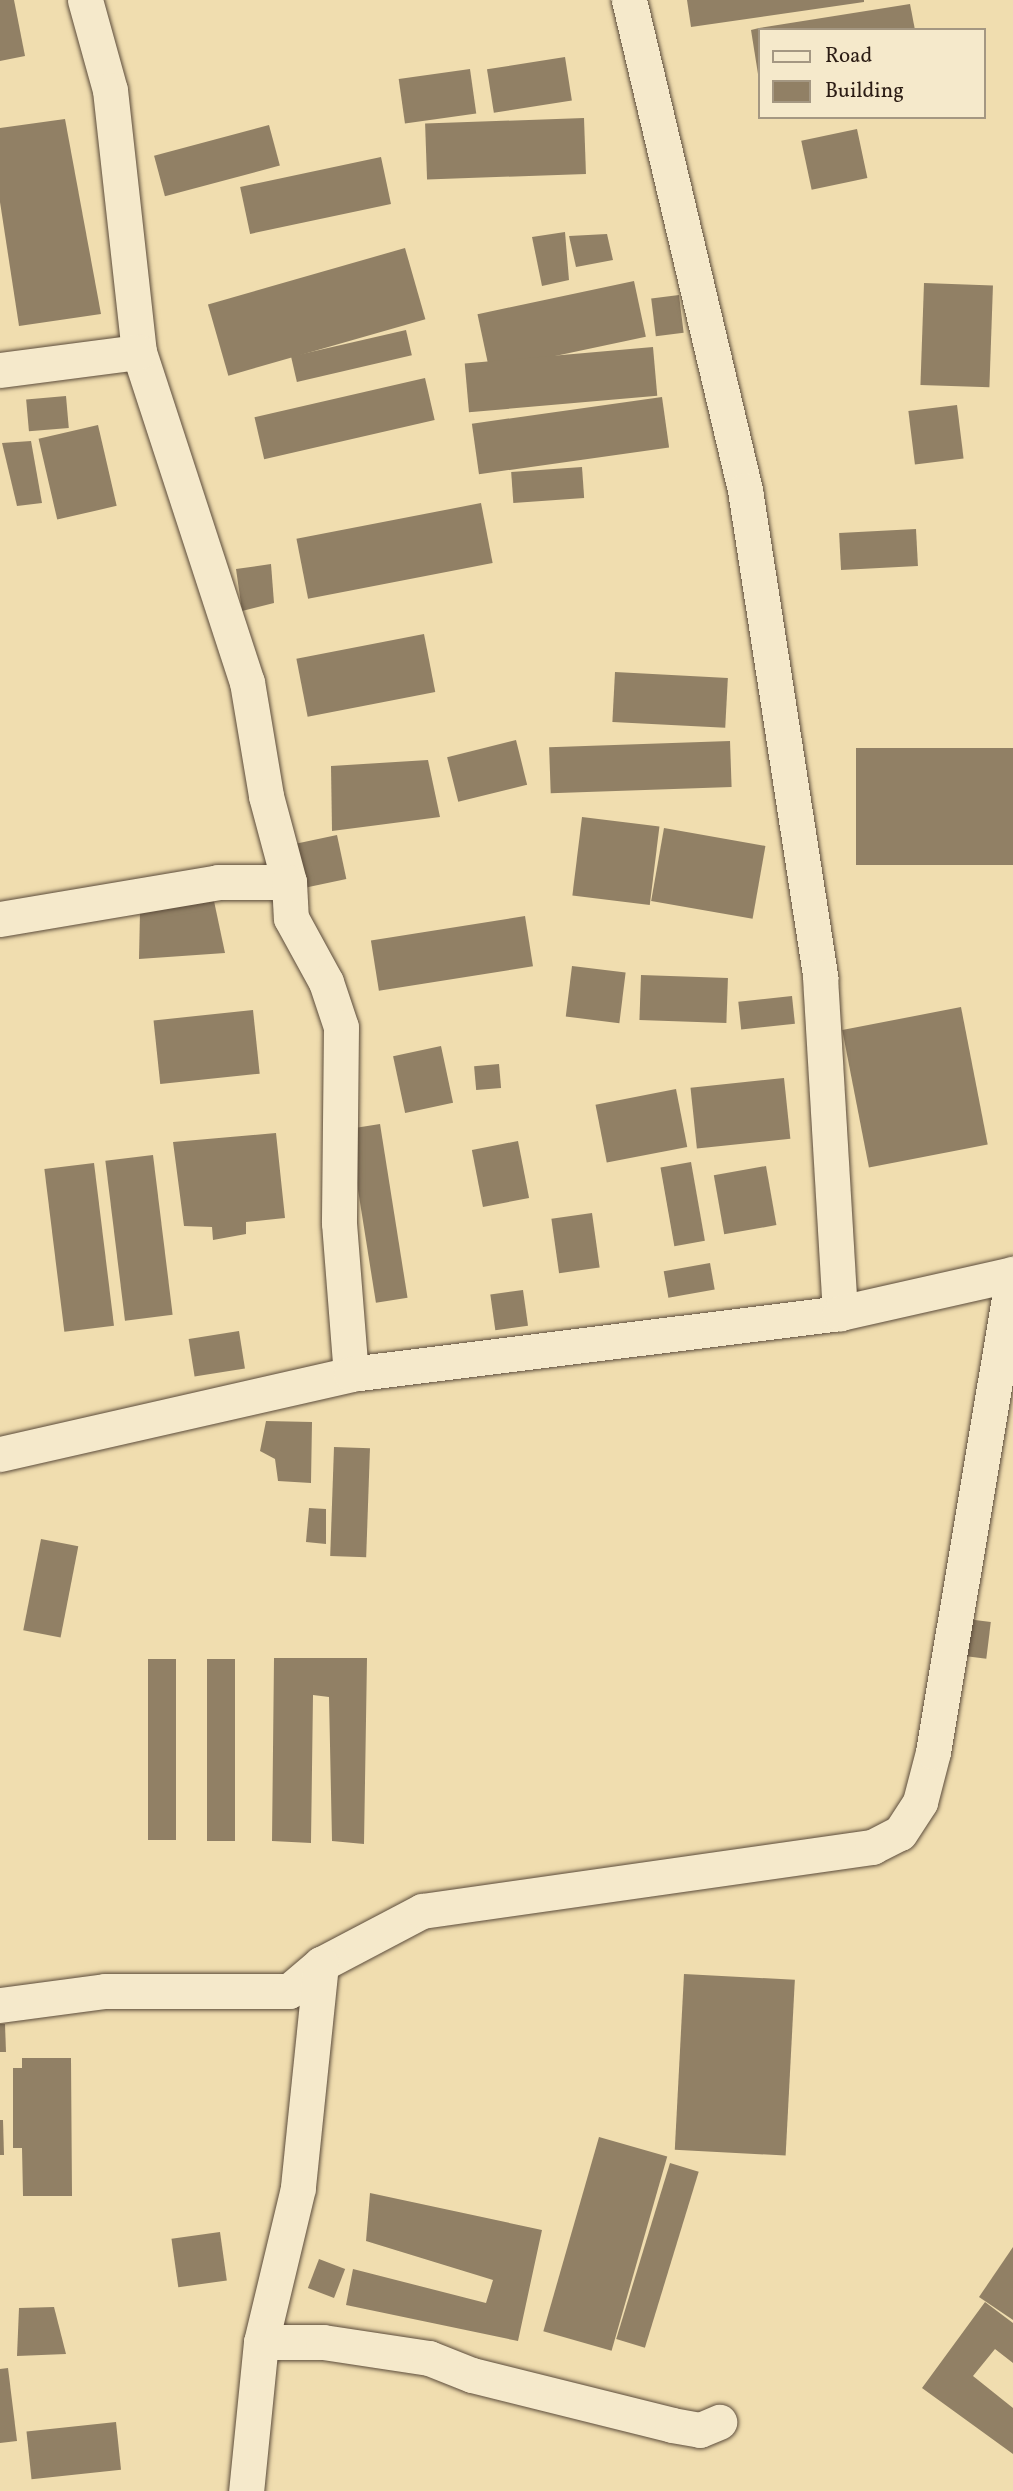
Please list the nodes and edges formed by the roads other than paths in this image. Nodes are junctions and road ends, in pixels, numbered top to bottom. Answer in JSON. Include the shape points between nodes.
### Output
{"nodes":[{"id":1,"x":85,"y":0,"type":"edge"},
{"id":2,"x":629,"y":0,"type":"edge"},
{"id":3,"x":138,"y":352,"type":"junction"},
{"id":4,"x":0,"y":370,"type":"edge"},
{"id":5,"x":289,"y":882,"type":"junction"},
{"id":6,"x":0,"y":919,"type":"edge"},
{"id":7,"x":1011,"y":1274,"type":"edge"},
{"id":8,"x":840,"y":1312,"type":"junction"},
{"id":9,"x":351,"y":1374,"type":"junction"},
{"id":10,"x":0,"y":1454,"type":"edge"},
{"id":11,"x":321,"y":1964,"type":"junction"},
{"id":12,"x":0,"y":2005,"type":"edge"},
{"id":13,"x":261,"y":2342,"type":"junction"},
{"id":14,"x":719,"y":2422,"type":"dead end"},
{"id":15,"x":246,"y":2491,"type":"edge"}],
"edges":[{"from":1,"to":3,"type":"street","via":[[110,90]]},
{"from":2,"to":8,"type":"street","via":[[745,489],[820,977]]},
{"from":3,"to":4,"type":"street"},
{"from":3,"to":5,"type":"street","via":[[247,682],[267,796]]},
{"from":5,"to":6,"type":"street","via":[[218,882]]},
{"from":5,"to":9,"type":"street","via":[[291,918],[326,982],[341,1027],[339,1223]]},
{"from":7,"to":8,"type":"street"},
{"from":7,"to":11,"type":"street","via":[[933,1752],[920,1802],[900,1833],[872,1847],[422,1911]]},
{"from":8,"to":9,"type":"street"},
{"from":9,"to":10,"type":"street"},
{"from":11,"to":12,"type":"street","via":[[289,1991],[105,1991]]},
{"from":11,"to":13,"type":"street","via":[[298,2188]]},
{"from":13,"to":14,"type":"street","via":[[323,2342],[429,2358],[472,2375],[672,2425],[700,2430]]},
{"from":13,"to":15,"type":"street"}]}
